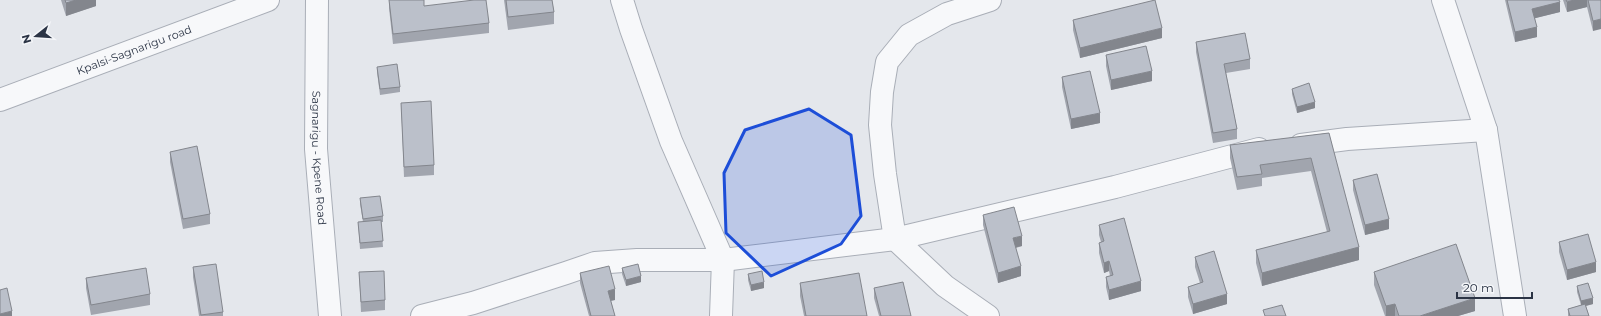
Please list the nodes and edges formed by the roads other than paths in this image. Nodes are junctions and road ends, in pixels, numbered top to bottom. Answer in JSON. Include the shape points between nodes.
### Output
{"nodes":[{"id":1,"x":268,"y":0,"type":"edge"},
{"id":2,"x":317,"y":0,"type":"edge"},
{"id":3,"x":622,"y":0,"type":"edge"},
{"id":4,"x":990,"y":0,"type":"edge"},
{"id":5,"x":1443,"y":0,"type":"edge"},
{"id":6,"x":0,"y":100,"type":"edge"},
{"id":7,"x":1486,"y":130,"type":"junction"},
{"id":8,"x":894,"y":239,"type":"junction"},
{"id":9,"x":723,"y":260,"type":"junction"},
{"id":10,"x":330,"y":316,"type":"edge"},
{"id":11,"x":422,"y":316,"type":"edge"},
{"id":12,"x":722,"y":316,"type":"edge"},
{"id":13,"x":988,"y":316,"type":"edge"},
{"id":14,"x":1515,"y":316,"type":"edge"}],
"edges":[{"from":1,"to":6,"type":"street","name":"Kpalsi-Sagnarigu road"},
{"from":2,"to":10,"type":"street","name":"Sagnarigu - Kpene Road","via":[[316,149]]},
{"from":3,"to":9,"type":"street","via":[[671,141]]},
{"from":4,"to":8,"type":"street","via":[[948,14],[909,35],[887,62],[880,125]]},
{"from":5,"to":7,"type":"street"},
{"from":7,"to":8,"type":"street","via":[[1347,139],[1256,150],[1115,187]]},
{"from":7,"to":14,"type":"street"},
{"from":8,"to":9,"type":"street"},
{"from":8,"to":13,"type":"street","via":[[945,286]]},
{"from":9,"to":11,"type":"street","via":[[637,260],[595,263],[473,303]]},
{"from":9,"to":12,"type":"street"}]}
